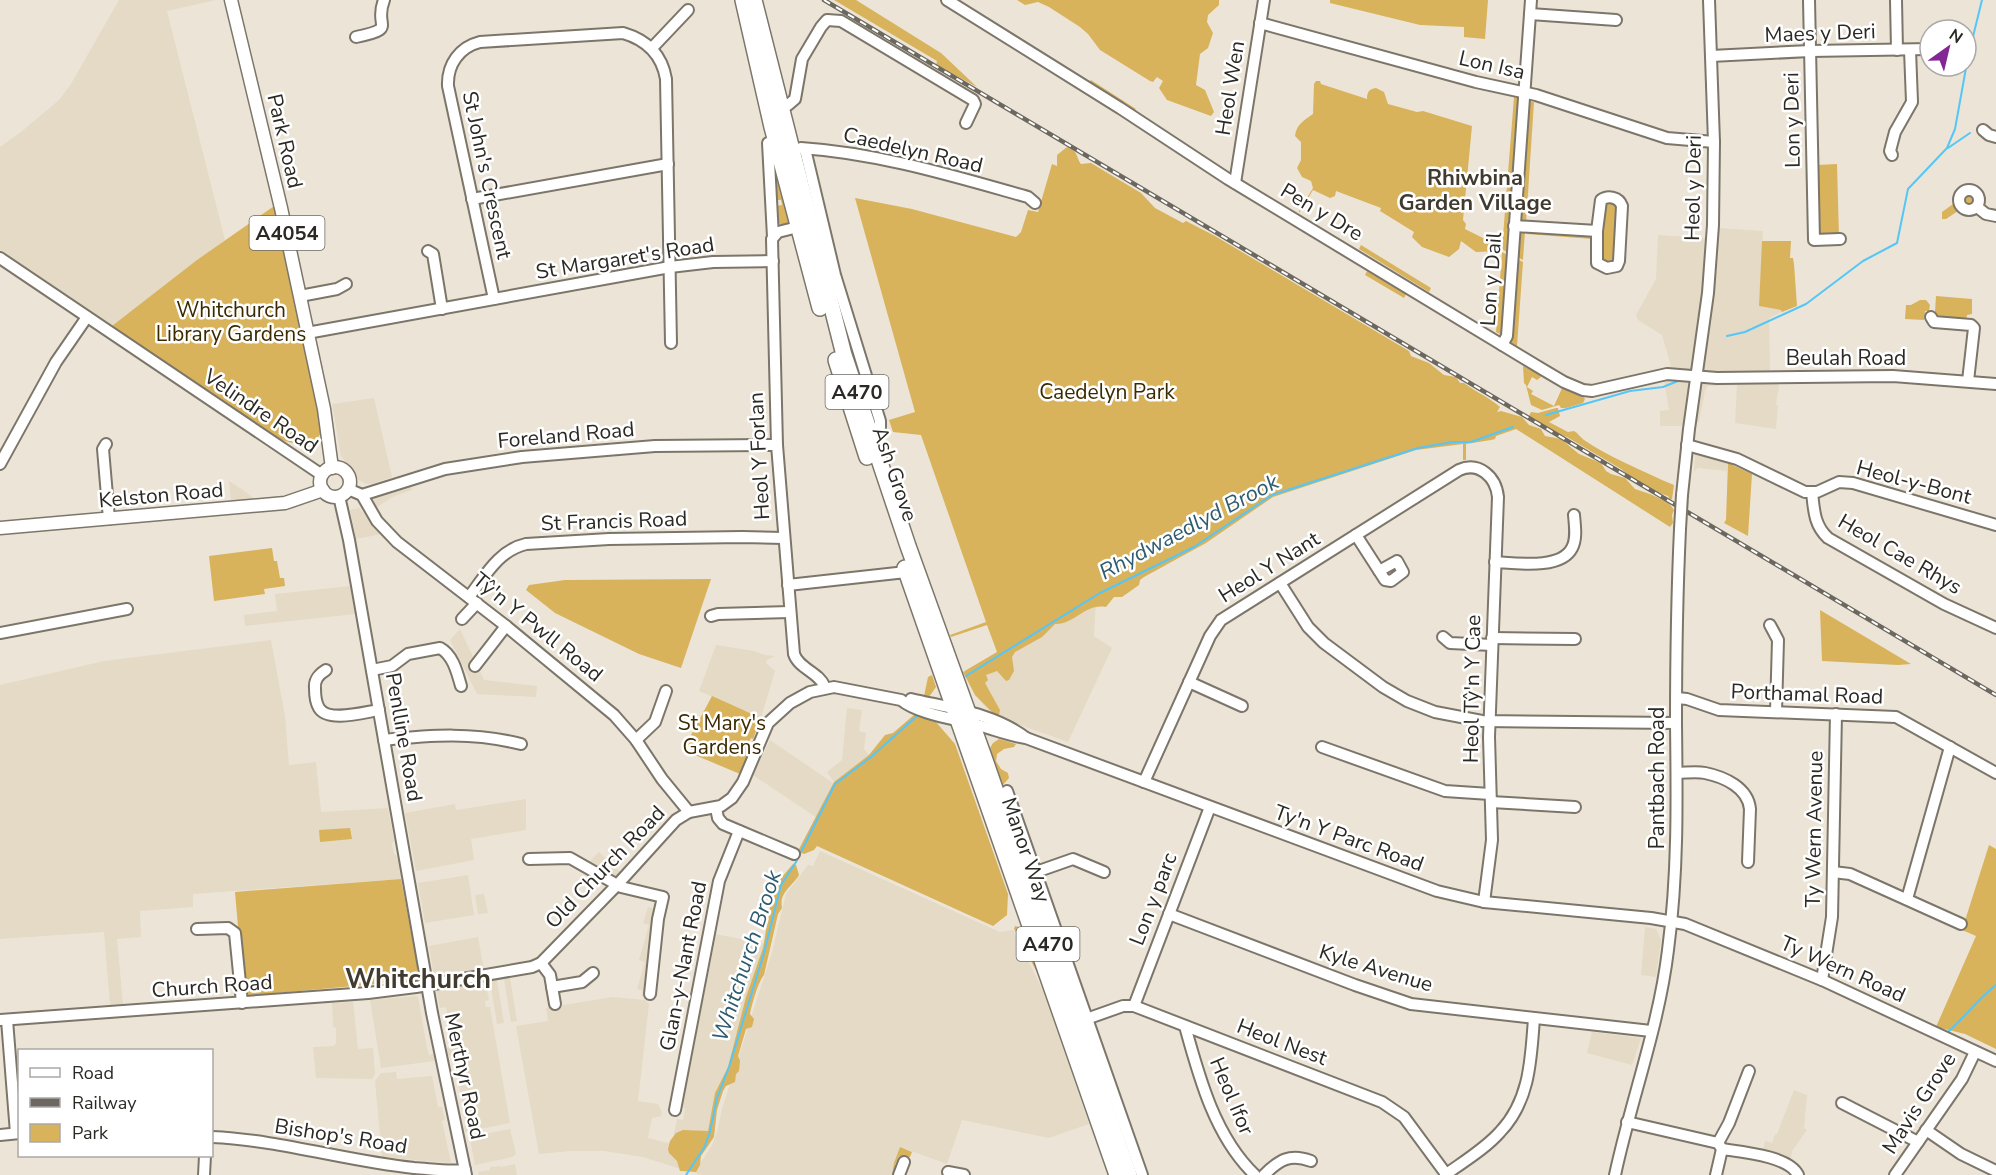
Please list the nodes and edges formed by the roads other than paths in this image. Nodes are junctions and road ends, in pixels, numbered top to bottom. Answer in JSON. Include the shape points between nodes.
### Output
{"nodes":[{"id":1,"x":231,"y":0,"type":"edge"},
{"id":2,"x":384,"y":0,"type":"edge"},
{"id":3,"x":742,"y":0,"type":"edge"},
{"id":4,"x":754,"y":0,"type":"edge"},
{"id":5,"x":947,"y":0,"type":"edge"},
{"id":6,"x":1264,"y":0,"type":"edge"},
{"id":7,"x":1531,"y":0,"type":"edge"},
{"id":8,"x":1709,"y":0,"type":"edge"},
{"id":9,"x":1809,"y":0,"type":"edge"},
{"id":10,"x":1896,"y":0,"type":"edge"},
{"id":11,"x":688,"y":10,"type":"dead end"},
{"id":12,"x":1530,"y":14,"type":"junction"},
{"id":13,"x":1616,"y":20,"type":"dead end"},
{"id":14,"x":1260,"y":23,"type":"junction"},
{"id":15,"x":356,"y":37,"type":"dead end"},
{"id":16,"x":652,"y":48,"type":"junction"},
{"id":17,"x":1897,"y":50,"type":"junction"},
{"id":18,"x":1911,"y":50,"type":"junction"},
{"id":19,"x":1918,"y":50,"type":"edge"},
{"id":20,"x":1810,"y":51,"type":"junction"},
{"id":21,"x":1711,"y":56,"type":"junction"},
{"id":22,"x":1524,"y":93,"type":"junction"},
{"id":23,"x":775,"y":109,"type":"junction"},
{"id":24,"x":966,"y":123,"type":"dead end"},
{"id":25,"x":1983,"y":130,"type":"dead end"},
{"id":26,"x":1996,"y":137,"type":"edge"},
{"id":27,"x":1714,"y":142,"type":"junction"},
{"id":28,"x":786,"y":148,"type":"junction"},
{"id":29,"x":1892,"y":155,"type":"dead end"},
{"id":30,"x":668,"y":164,"type":"junction"},
{"id":31,"x":1235,"y":183,"type":"junction"},
{"id":32,"x":472,"y":199,"type":"junction"},
{"id":33,"x":1035,"y":203,"type":"dead end"},
{"id":34,"x":1977,"y":207,"type":"dead end"},
{"id":35,"x":1996,"y":216,"type":"edge"},
{"id":36,"x":1514,"y":226,"type":"junction"},
{"id":37,"x":798,"y":227,"type":"junction"},
{"id":38,"x":1598,"y":231,"type":"junction"},
{"id":39,"x":773,"y":237,"type":"junction"},
{"id":40,"x":1840,"y":239,"type":"dead end"},
{"id":41,"x":428,"y":251,"type":"dead end"},
{"id":42,"x":773,"y":261,"type":"junction"},
{"id":43,"x":2,"y":263,"type":"edge"},
{"id":44,"x":670,"y":267,"type":"junction"},
{"id":45,"x":346,"y":284,"type":"dead end"},
{"id":46,"x":300,"y":296,"type":"junction"},
{"id":47,"x":494,"y":299,"type":"junction"},
{"id":48,"x":442,"y":309,"type":"junction"},
{"id":49,"x":87,"y":316,"type":"junction"},
{"id":50,"x":1931,"y":316,"type":"dead end"},
{"id":51,"x":307,"y":333,"type":"junction"},
{"id":52,"x":671,"y":343,"type":"dead end"},
{"id":53,"x":1503,"y":345,"type":"junction"},
{"id":54,"x":1695,"y":376,"type":"junction"},
{"id":55,"x":1968,"y":381,"type":"junction"},
{"id":56,"x":1996,"y":384,"type":"edge"},
{"id":57,"x":106,"y":444,"type":"dead end"},
{"id":58,"x":777,"y":445,"type":"junction"},
{"id":59,"x":1687,"y":445,"type":"junction"},
{"id":60,"x":0,"y":464,"type":"edge"},
{"id":61,"x":327,"y":471,"type":"junction"},
{"id":62,"x":1492,"y":477,"type":"joint"},
{"id":63,"x":323,"y":490,"type":"junction"},
{"id":64,"x":344,"y":492,"type":"junction"},
{"id":65,"x":1812,"y":492,"type":"junction"},
{"id":66,"x":362,"y":495,"type":"junction"},
{"id":67,"x":1574,"y":515,"type":"dead end"},
{"id":68,"x":109,"y":519,"type":"junction"},
{"id":69,"x":1996,"y":525,"type":"edge"},
{"id":70,"x":0,"y":528,"type":"edge"},
{"id":71,"x":1356,"y":535,"type":"junction"},
{"id":72,"x":784,"y":538,"type":"junction"},
{"id":73,"x":1495,"y":562,"type":"junction"},
{"id":74,"x":1379,"y":571,"type":"dead end"},
{"id":75,"x":906,"y":572,"type":"junction"},
{"id":76,"x":1280,"y":583,"type":"junction"},
{"id":77,"x":788,"y":585,"type":"junction"},
{"id":78,"x":473,"y":600,"type":"junction"},
{"id":79,"x":128,"y":609,"type":"dead end"},
{"id":80,"x":790,"y":612,"type":"junction"},
{"id":81,"x":711,"y":616,"type":"dead end"},
{"id":82,"x":462,"y":618,"type":"dead end"},
{"id":83,"x":1770,"y":625,"type":"dead end"},
{"id":84,"x":506,"y":626,"type":"junction"},
{"id":85,"x":1996,"y":628,"type":"edge"},
{"id":86,"x":0,"y":633,"type":"edge"},
{"id":87,"x":1443,"y":637,"type":"dead end"},
{"id":88,"x":1575,"y":639,"type":"dead end"},
{"id":89,"x":1492,"y":641,"type":"junction"},
{"id":90,"x":475,"y":666,"type":"dead end"},
{"id":91,"x":327,"y":670,"type":"dead end"},
{"id":92,"x":372,"y":670,"type":"junction"},
{"id":93,"x":1189,"y":682,"type":"junction"},
{"id":94,"x":461,"y":686,"type":"dead end"},
{"id":95,"x":825,"y":687,"type":"junction"},
{"id":96,"x":666,"y":691,"type":"dead end"},
{"id":97,"x":1677,"y":698,"type":"junction"},
{"id":98,"x":1242,"y":706,"type":"dead end"},
{"id":99,"x":379,"y":710,"type":"junction"},
{"id":100,"x":1776,"y":711,"type":"junction"},
{"id":101,"x":1836,"y":714,"type":"junction"},
{"id":102,"x":963,"y":717,"type":"junction"},
{"id":103,"x":1489,"y":722,"type":"junction"},
{"id":104,"x":1676,"y":723,"type":"junction"},
{"id":105,"x":384,"y":740,"type":"junction"},
{"id":106,"x":636,"y":740,"type":"junction"},
{"id":107,"x":521,"y":744,"type":"dead end"},
{"id":108,"x":1322,"y":747,"type":"dead end"},
{"id":109,"x":1950,"y":747,"type":"junction"},
{"id":110,"x":1677,"y":773,"type":"junction"},
{"id":111,"x":1996,"y":773,"type":"edge"},
{"id":112,"x":1144,"y":782,"type":"junction"},
{"id":113,"x":1007,"y":791,"type":"dead end"},
{"id":114,"x":1490,"y":798,"type":"junction"},
{"id":115,"x":1210,"y":807,"type":"junction"},
{"id":116,"x":1575,"y":807,"type":"dead end"},
{"id":117,"x":716,"y":808,"type":"junction"},
{"id":118,"x":689,"y":812,"type":"junction"},
{"id":119,"x":739,"y":831,"type":"junction"},
{"id":120,"x":794,"y":854,"type":"dead end"},
{"id":121,"x":530,"y":859,"type":"dead end"},
{"id":122,"x":1748,"y":862,"type":"dead end"},
{"id":123,"x":1036,"y":872,"type":"junction"},
{"id":124,"x":1104,"y":872,"type":"dead end"},
{"id":125,"x":1833,"y":872,"type":"junction"},
{"id":126,"x":617,"y":885,"type":"junction"},
{"id":127,"x":1906,"y":899,"type":"junction"},
{"id":128,"x":1484,"y":902,"type":"junction"},
{"id":129,"x":1169,"y":914,"type":"junction"},
{"id":130,"x":1670,"y":921,"type":"junction"},
{"id":131,"x":1961,"y":924,"type":"dead end"},
{"id":132,"x":197,"y":929,"type":"dead end"},
{"id":133,"x":541,"y":963,"type":"junction"},
{"id":134,"x":594,"y":973,"type":"dead end"},
{"id":135,"x":1822,"y":980,"type":"junction"},
{"id":136,"x":427,"y":985,"type":"junction"},
{"id":137,"x":552,"y":987,"type":"junction"},
{"id":138,"x":650,"y":994,"type":"dead end"},
{"id":139,"x":242,"y":1003,"type":"junction"},
{"id":140,"x":555,"y":1004,"type":"dead end"},
{"id":141,"x":1134,"y":1006,"type":"junction"},
{"id":142,"x":1534,"y":1018,"type":"junction"},
{"id":143,"x":4,"y":1020,"type":"edge"},
{"id":144,"x":1081,"y":1021,"type":"junction"},
{"id":145,"x":1185,"y":1026,"type":"junction"},
{"id":146,"x":1651,"y":1031,"type":"junction"},
{"id":147,"x":1975,"y":1052,"type":"junction"},
{"id":148,"x":1996,"y":1061,"type":"edge"},
{"id":149,"x":1749,"y":1071,"type":"dead end"},
{"id":150,"x":1842,"y":1103,"type":"dead end"},
{"id":151,"x":675,"y":1110,"type":"dead end"},
{"id":152,"x":1627,"y":1122,"type":"junction"},
{"id":153,"x":1926,"y":1130,"type":"junction"},
{"id":154,"x":18,"y":1133,"type":"edge"},
{"id":155,"x":0,"y":1135,"type":"edge"},
{"id":156,"x":213,"y":1137,"type":"edge"},
{"id":157,"x":1918,"y":1142,"type":"junction"},
{"id":158,"x":1720,"y":1146,"type":"junction"},
{"id":159,"x":205,"y":1157,"type":"edge"},
{"id":160,"x":1311,"y":1161,"type":"dead end"},
{"id":161,"x":904,"y":1162,"type":"dead end"},
{"id":162,"x":1996,"y":1171,"type":"edge"},
{"id":163,"x":465,"y":1172,"type":"edge"},
{"id":164,"x":948,"y":1172,"type":"dead end"},
{"id":165,"x":1445,"y":1174,"type":"edge"},
{"id":166,"x":204,"y":1175,"type":"edge"},
{"id":167,"x":899,"y":1175,"type":"edge"},
{"id":168,"x":964,"y":1175,"type":"edge"},
{"id":169,"x":1117,"y":1175,"type":"edge"},
{"id":170,"x":1129,"y":1175,"type":"edge"},
{"id":171,"x":1142,"y":1175,"type":"edge"},
{"id":172,"x":1255,"y":1175,"type":"edge"},
{"id":173,"x":1264,"y":1175,"type":"edge"},
{"id":174,"x":1615,"y":1175,"type":"edge"},
{"id":175,"x":1716,"y":1175,"type":"edge"},
{"id":176,"x":1798,"y":1175,"type":"edge"},
{"id":177,"x":1894,"y":1175,"type":"edge"}],
"edges":[{"from":1,"to":46,"type":"main road","name":"Park Road","number":"A4054"},
{"from":2,"to":15,"type":"street","via":[[381,30]]},
{"from":3,"to":23,"type":"highway","number":"A470"},
{"from":4,"to":23,"type":"highway","number":"A470"},
{"from":5,"to":31,"type":"street","name":"Pen y Dre"},
{"from":6,"to":14,"type":"street","name":"Heol Wen"},
{"from":7,"to":12,"type":"street","name":"Lon y Dail"},
{"from":8,"to":21,"type":"street","name":"Heol y Deri"},
{"from":9,"to":20,"type":"street","name":"Lon y Deri"},
{"from":10,"to":17,"type":"street"},
{"from":11,"to":16,"type":"street"},
{"from":12,"to":13,"type":"street"},
{"from":12,"to":22,"type":"street","name":"Lon y Dail"},
{"from":14,"to":22,"type":"street","name":"Lon Isa"},
{"from":14,"to":31,"type":"street","name":"Heol Wen"},
{"from":16,"to":30,"type":"street","via":[[666,80]]},
{"from":16,"to":32,"type":"street","name":"St John's Crescent","via":[[616,33],[480,42],[460,52],[451,66],[448,86]]},
{"from":17,"to":18,"type":"street","name":"Maes y Deri"},
{"from":17,"to":20,"type":"street","name":"Maes y Deri"},
{"from":18,"to":19,"type":"street","name":"Maes y Deri"},
{"from":18,"to":29,"type":"street","via":[[1912,102],[1892,141]]},
{"from":20,"to":21,"type":"street","name":"Maes y Deri"},
{"from":20,"to":40,"type":"street","name":"Lon y Deri","via":[[1814,240]]},
{"from":21,"to":27,"type":"street","name":"Heol y Deri"},
{"from":22,"to":27,"type":"street","name":"Lon Isa","via":[[1667,138]]},
{"from":22,"to":36,"type":"street","name":"Lon y Dail"},
{"from":23,"to":24,"type":"street","via":[[795,99],[804,54],[820,27],[831,19],[841,21],[973,100],[975,104]]},
{"from":23,"to":28,"type":"highway","name":"Ash Grove","number":"A470"},
{"from":25,"to":26,"type":"street"},
{"from":27,"to":54,"type":"street","name":"Heol y Deri","via":[[1709,286]]},
{"from":28,"to":33,"type":"street","name":"Caedelyn Road","via":[[915,166]]},
{"from":28,"to":37,"type":"highway","name":"Ash Grove","number":"A470"},
{"from":28,"to":39,"type":"street","name":"Heol Y Forlan"},
{"from":28,"to":102,"type":"highway","name":"Ash Grove","number":"A470","via":[[831,308]]},
{"from":30,"to":32,"type":"street"},
{"from":30,"to":44,"type":"street"},
{"from":31,"to":53,"type":"street","name":"Pen y Dre"},
{"from":32,"to":47,"type":"street","name":"St John's Crescent"},
{"from":34,"to":35,"type":"street"},
{"from":36,"to":38,"type":"street"},
{"from":36,"to":53,"type":"street","name":"Lon y Dail","via":[[1507,336]]},
{"from":37,"to":39,"type":"street","via":[[778,231]]},
{"from":37,"to":75,"type":"highway","name":"Ash Grove","number":"A470","via":[[842,381]]},
{"from":38,"to":38,"type":"street","via":[[1601,200],[1619,199],[1622,206],[1617,266],[1607,268],[1596,263]]},
{"from":39,"to":42,"type":"street","name":"Heol Y Forlan"},
{"from":41,"to":48,"type":"street","via":[[433,254]]},
{"from":42,"to":44,"type":"street","name":"St Margaret's Road"},
{"from":42,"to":58,"type":"street","name":"Heol Y Forlan"},
{"from":43,"to":49,"type":"street","name":"Velindre Road","via":[[13,266]]},
{"from":44,"to":47,"type":"street","name":"St Margaret's Road"},
{"from":44,"to":52,"type":"street"},
{"from":45,"to":46,"type":"street"},
{"from":46,"to":51,"type":"main road","name":"Park Road","number":"A4054"},
{"from":47,"to":48,"type":"street","name":"St Margaret's Road"},
{"from":48,"to":51,"type":"street","name":"St Margaret's Road"},
{"from":49,"to":60,"type":"street","via":[[56,362]]},
{"from":49,"to":61,"type":"street","name":"Velindre Road"},
{"from":50,"to":55,"type":"street","via":[[1934,322],[1974,328]]},
{"from":51,"to":61,"type":"main road","name":"Park Road","number":"A4054","via":[[326,417]]},
{"from":53,"to":54,"type":"street","name":"Pen y Dre","via":[[1557,378],[1588,391],[1660,374]]},
{"from":54,"to":55,"type":"street","name":"Beulah Road","via":[[1893,376]]},
{"from":54,"to":59,"type":"street","name":"Pantbach Road"},
{"from":55,"to":56,"type":"street","name":"Beulah Road"},
{"from":57,"to":68,"type":"street","via":[[103,449]]},
{"from":58,"to":66,"type":"street","name":"Foreland Road","via":[[655,447],[522,457],[445,469]]},
{"from":58,"to":72,"type":"street","name":"Heol Y Forlan"},
{"from":59,"to":65,"type":"street","via":[[1737,459],[1800,491]]},
{"from":59,"to":97,"type":"street","name":"Pantbach Road","bridge":true,"via":[[1676,616]]},
{"from":61,"to":63,"type":"main road","via":[[320,481]]},
{"from":61,"to":64,"type":"main road","via":[[346,472],[350,481]]},
{"from":62,"to":71,"type":"street","name":"Heol Y Nant","via":[[1476,468],[1464,468]]},
{"from":62,"to":73,"type":"street","name":"Heol Tŷ'n Y Cae","via":[[1498,497]]},
{"from":63,"to":64,"type":"main road","via":[[331,496]]},
{"from":63,"to":68,"type":"main road","name":"Kelston Road","via":[[285,503]]},
{"from":64,"to":66,"type":"street"},
{"from":64,"to":92,"type":"street","name":"Penlline Road"},
{"from":65,"to":69,"type":"street","name":"Heol-y-Bont","via":[[1839,482],[1854,483]]},
{"from":65,"to":85,"type":"street","name":"Heol Cae Rhys","via":[[1815,520],[1828,538],[1944,604]]},
{"from":66,"to":78,"type":"street","name":"Tŷ'n Y Pwll Road","via":[[388,533]]},
{"from":67,"to":73,"type":"street","via":[[1574,541],[1567,554],[1544,564]]},
{"from":68,"to":70,"type":"main road","name":"Kelston Road"},
{"from":71,"to":74,"type":"street"},
{"from":71,"to":76,"type":"street","name":"Heol Y Nant"},
{"from":72,"to":77,"type":"street","name":"Heol Y Forlan"},
{"from":72,"to":78,"type":"street","name":"St Francis Road","via":[[609,539],[525,544],[504,553]]},
{"from":73,"to":89,"type":"street","name":"Heol Tŷ'n Y Cae"},
{"from":75,"to":77,"type":"street"},
{"from":75,"to":102,"type":"highway","name":"Ash Grove","number":"A470"},
{"from":76,"to":93,"type":"street","name":"Heol Y Nant","via":[[1217,624]]},
{"from":76,"to":103,"type":"street","via":[[1316,636],[1383,687],[1435,712]]},
{"from":77,"to":80,"type":"street","name":"Heol Y Forlan"},
{"from":78,"to":82,"type":"street","name":"St Francis Road"},
{"from":78,"to":84,"type":"street","name":"Tŷ'n Y Pwll Road"},
{"from":79,"to":86,"type":"street"},
{"from":80,"to":81,"type":"street"},
{"from":80,"to":95,"type":"street","name":"Heol Y Forlan","via":[[795,658],[821,678]]},
{"from":83,"to":100,"type":"street","via":[[1778,644]]},
{"from":84,"to":90,"type":"street"},
{"from":84,"to":106,"type":"street","name":"Tŷ'n Y Pwll Road","via":[[601,703]]},
{"from":87,"to":89,"type":"street","via":[[1450,643]]},
{"from":88,"to":89,"type":"street"},
{"from":89,"to":103,"type":"street","name":"Heol Tŷ'n Y Cae"},
{"from":91,"to":99,"type":"street","via":[[316,678],[314,686],[322,712],[333,717]]},
{"from":92,"to":94,"type":"street","via":[[392,666],[408,654],[440,648],[455,668]]},
{"from":92,"to":99,"type":"street","name":"Penlline Road"},
{"from":93,"to":98,"type":"street"},
{"from":93,"to":112,"type":"street","name":"Heol Y Nant"},
{"from":95,"to":102,"type":"street","via":[[901,700]]},
{"from":95,"to":117,"type":"street","via":[[802,696],[773,717],[738,791],[729,802]]},
{"from":96,"to":106,"type":"street","via":[[655,722]]},
{"from":97,"to":100,"type":"street","name":"Porthamal Road","via":[[1719,710]]},
{"from":97,"to":104,"type":"street","name":"Pantbach Road"},
{"from":99,"to":105,"type":"street","name":"Penlline Road"},
{"from":100,"to":101,"type":"street","name":"Porthamal Road"},
{"from":101,"to":109,"type":"street","name":"Porthamal Road","via":[[1896,717]]},
{"from":101,"to":125,"type":"street","name":"Ty Wern Avenue"},
{"from":102,"to":112,"type":"street","name":"Ty'n Y Parc Road","via":[[1015,730],[1026,738]]},
{"from":102,"to":144,"type":"highway","name":"Manor Way","number":"A470"},
{"from":102,"to":169,"type":"highway","name":"Manor Way","number":"A470"},
{"from":103,"to":104,"type":"street"},
{"from":103,"to":114,"type":"street","name":"Heol Tŷ'n Y Cae"},
{"from":104,"to":110,"type":"street","name":"Pantbach Road"},
{"from":105,"to":107,"type":"street","via":[[466,735]]},
{"from":105,"to":136,"type":"street","name":"Penlline Road"},
{"from":106,"to":118,"type":"street","name":"Tŷ'n Y Pwll Road"},
{"from":108,"to":114,"type":"street","via":[[1445,791]]},
{"from":109,"to":111,"type":"street","name":"Porthamal Road"},
{"from":109,"to":127,"type":"street"},
{"from":110,"to":122,"type":"street","via":[[1708,774],[1744,792],[1750,809]]},
{"from":110,"to":130,"type":"street","name":"Pantbach Road"},
{"from":112,"to":115,"type":"street","name":"Ty'n Y Parc Road"},
{"from":113,"to":123,"type":"street","name":"Manor Way"},
{"from":114,"to":116,"type":"street"},
{"from":114,"to":128,"type":"street","name":"Heol Tŷ'n Y Cae","via":[[1492,840]]},
{"from":115,"to":128,"type":"street","name":"Ty'n Y Parc Road","via":[[1419,885]]},
{"from":115,"to":129,"type":"street","name":"Lon y parc"},
{"from":117,"to":118,"type":"street","name":"Old Church Road"},
{"from":117,"to":119,"type":"street","via":[[721,821]]},
{"from":118,"to":126,"type":"street","name":"Old Church Road","via":[[674,822]]},
{"from":119,"to":120,"type":"street"},
{"from":119,"to":151,"type":"street","name":"Glan-y-Nant Road","via":[[719,881]]},
{"from":121,"to":126,"type":"street","via":[[570,858]]},
{"from":123,"to":124,"type":"street","via":[[1073,859]]},
{"from":123,"to":144,"type":"street","name":"Manor Way"},
{"from":125,"to":127,"type":"street","via":[[1850,874]]},
{"from":125,"to":135,"type":"street","name":"Ty Wern Avenue","via":[[1832,923]]},
{"from":126,"to":133,"type":"street","name":"Old Church Road"},
{"from":126,"to":138,"type":"street","via":[[663,897]]},
{"from":127,"to":131,"type":"street"},
{"from":128,"to":130,"type":"street","name":"Ty'n Y Parc Road"},
{"from":129,"to":141,"type":"street","name":"Lon y parc"},
{"from":129,"to":142,"type":"street","name":"Kyle Avenue","via":[[1411,1004]]},
{"from":130,"to":135,"type":"street","name":"Ty Wern Road","via":[[1718,936]]},
{"from":130,"to":146,"type":"street","name":"Pantbach Road","via":[[1665,970]]},
{"from":132,"to":139,"type":"street","via":[[228,928],[235,933]]},
{"from":133,"to":136,"type":"street"},
{"from":133,"to":137,"type":"street"},
{"from":134,"to":137,"type":"street","via":[[582,982]]},
{"from":135,"to":147,"type":"street","name":"Ty Wern Road"},
{"from":136,"to":139,"type":"street","name":"Church Road"},
{"from":136,"to":163,"type":"street","name":"Merthyr Road"},
{"from":137,"to":140,"type":"street"},
{"from":139,"to":143,"type":"street","name":"Church Road"},
{"from":141,"to":144,"type":"street"},
{"from":141,"to":145,"type":"street","name":"Heol Nest"},
{"from":142,"to":146,"type":"street","name":"Kyle Avenue"},
{"from":142,"to":165,"type":"street","via":[[1527,1081],[1516,1111],[1494,1138]]},
{"from":143,"to":154,"type":"street"},
{"from":144,"to":170,"type":"highway","name":"Manor Way","number":"A470"},
{"from":144,"to":171,"type":"street","name":"Manor Way"},
{"from":145,"to":165,"type":"street","name":"Heol Nest","via":[[1390,1106],[1404,1118]]},
{"from":145,"to":172,"type":"street","name":"Heol Ifor","via":[[1216,1118]]},
{"from":146,"to":152,"type":"street","name":"Pantbach Road"},
{"from":147,"to":148,"type":"street","name":"Ty Wern Road"},
{"from":147,"to":153,"type":"street","name":"Mavis Grove","via":[[1962,1079]]},
{"from":149,"to":158,"type":"street"},
{"from":150,"to":157,"type":"street"},
{"from":152,"to":158,"type":"street"},
{"from":152,"to":174,"type":"street","name":"Pantbach Road"},
{"from":153,"to":157,"type":"street","name":"Mavis Grove"},
{"from":153,"to":162,"type":"street","via":[[1961,1154]]},
{"from":154,"to":155,"type":"street"},
{"from":156,"to":163,"type":"street","name":"Bishop's Road","via":[[380,1164]]},
{"from":157,"to":177,"type":"street","name":"Mavis Grove"},
{"from":158,"to":175,"type":"street"},
{"from":158,"to":176,"type":"street","via":[[1786,1163]]},
{"from":159,"to":166,"type":"street"},
{"from":160,"to":173,"type":"street","via":[[1285,1158]]},
{"from":161,"to":167,"type":"street"},
{"from":164,"to":168,"type":"street"}]}
